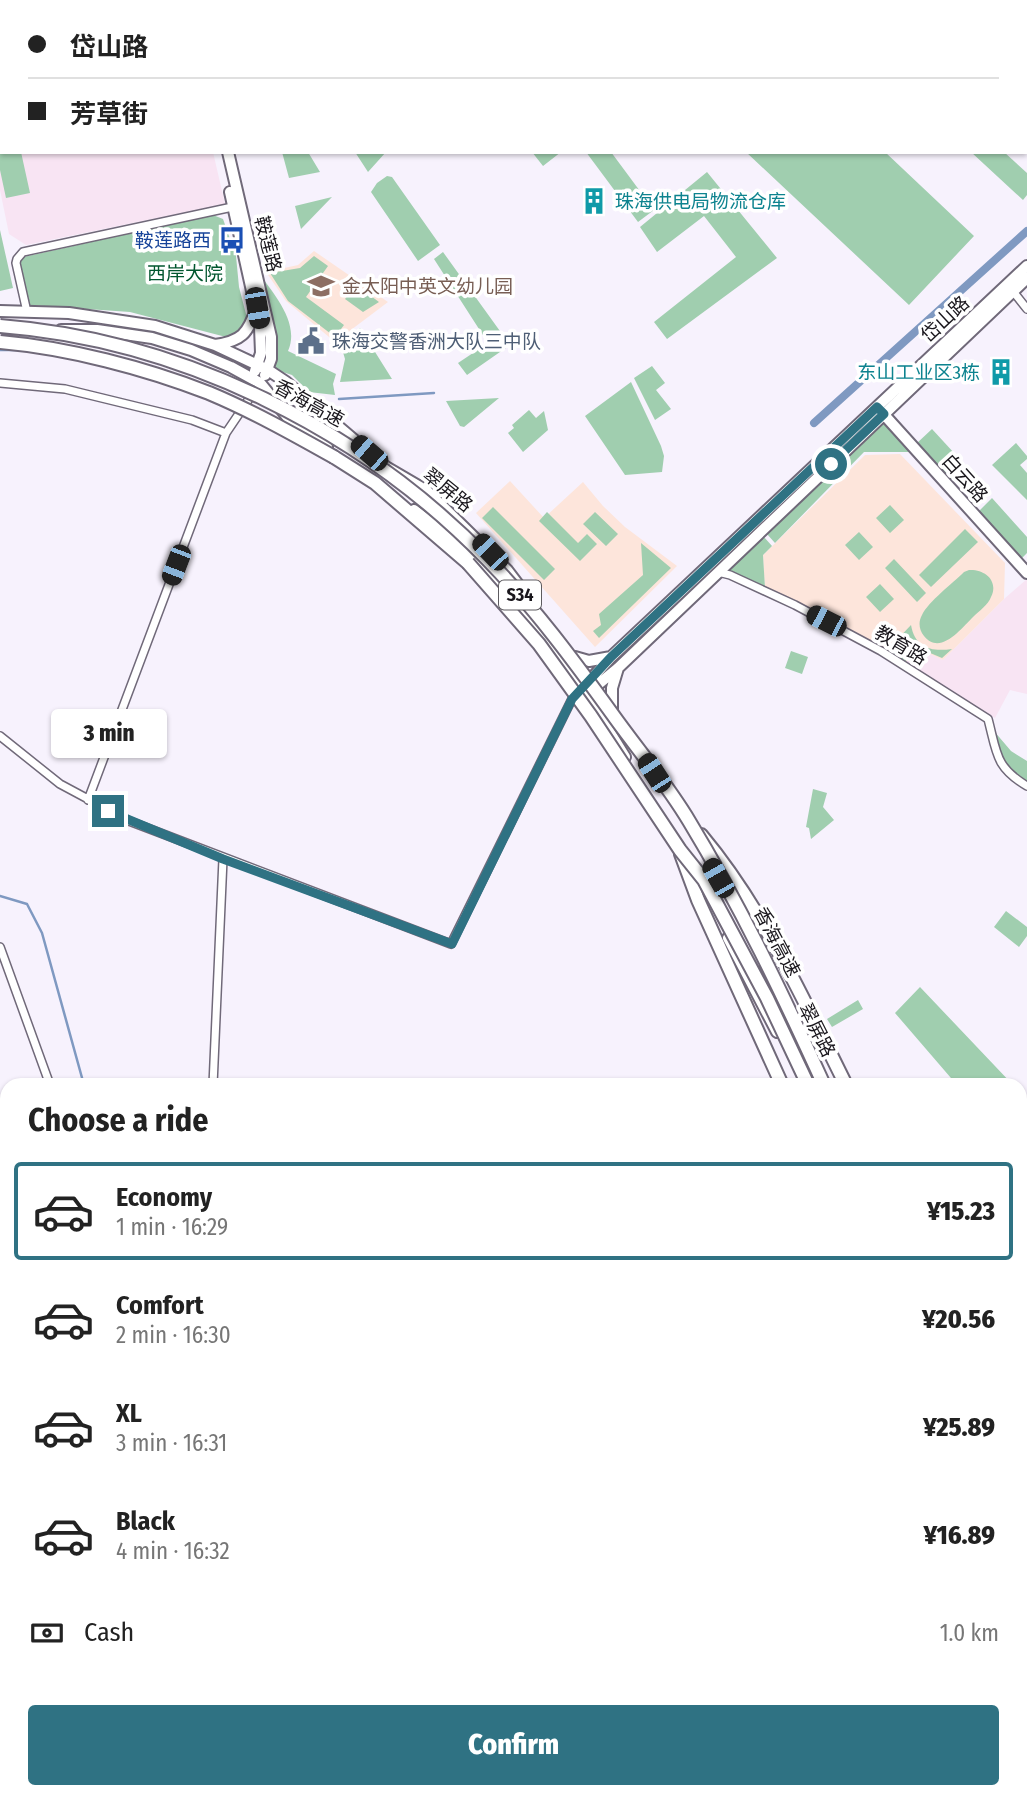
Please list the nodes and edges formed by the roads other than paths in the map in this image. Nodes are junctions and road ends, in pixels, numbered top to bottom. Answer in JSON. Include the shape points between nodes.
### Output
{"nodes":[{"id":1,"x":222,"y":154,"type":"edge"},
{"id":2,"x":228,"y":154,"type":"edge"},
{"id":3,"x":237,"y":206,"type":"junction"},
{"id":4,"x":1027,"y":266,"type":"edge"},
{"id":5,"x":1027,"y":278,"type":"edge"},
{"id":6,"x":1011,"y":287,"type":"junction"},
{"id":7,"x":257,"y":308,"type":"junction"},
{"id":8,"x":1027,"y":309,"type":"edge"},
{"id":9,"x":0,"y":311,"type":"edge"},
{"id":10,"x":26,"y":312,"type":"junction"},
{"id":11,"x":155,"y":326,"type":"junction"},
{"id":12,"x":0,"y":328,"type":"edge"},
{"id":13,"x":152,"y":338,"type":"junction"},
{"id":14,"x":0,"y":342,"type":"edge"},
{"id":15,"x":215,"y":345,"type":"junction"},
{"id":16,"x":262,"y":367,"type":"junction"},
{"id":17,"x":256,"y":381,"type":"junction"},
{"id":18,"x":0,"y":383,"type":"edge"},
{"id":19,"x":881,"y":411,"type":"junction"},
{"id":20,"x":226,"y":433,"type":"junction"},
{"id":21,"x":718,"y":572,"type":"junction"},
{"id":22,"x":1027,"y":573,"type":"edge"},
{"id":23,"x":575,"y":657,"type":"junction"},
{"id":24,"x":611,"y":657,"type":"junction"},
{"id":25,"x":618,"y":668,"type":"junction"},
{"id":26,"x":595,"y":681,"type":"junction"},
{"id":27,"x":585,"y":692,"type":"junction"},
{"id":28,"x":612,"y":709,"type":"junction"},
{"id":29,"x":0,"y":736,"type":"edge"},
{"id":30,"x":1027,"y":786,"type":"edge"},
{"id":31,"x":88,"y":800,"type":"junction"},
{"id":32,"x":688,"y":819,"type":"junction"},
{"id":33,"x":680,"y":850,"type":"junction"},
{"id":34,"x":223,"y":859,"type":"junction"},
{"id":35,"x":0,"y":947,"type":"edge"},
{"id":36,"x":47,"y":1078,"type":"edge"},
{"id":37,"x":213,"y":1078,"type":"edge"},
{"id":38,"x":778,"y":1078,"type":"edge"},
{"id":39,"x":801,"y":1078,"type":"edge"},
{"id":40,"x":802,"y":1078,"type":"edge"},
{"id":41,"x":820,"y":1078,"type":"edge"},
{"id":42,"x":821,"y":1078,"type":"edge"},
{"id":43,"x":842,"y":1078,"type":"edge"}],
"edges":[{"from":1,"to":3,"type":"main road","name":"鞍莲路"},
{"from":2,"to":3,"type":"main road","name":"鞍莲路"},
{"from":3,"to":7,"type":"main road","name":"鞍莲路"},
{"from":3,"to":10,"type":"street","via":[[23,253],[16,263]]},
{"from":3,"to":16,"type":"main road","name":"鞍莲路","via":[[271,337],[271,359]]},
{"from":4,"to":6,"type":"main road","name":"岱山路"},
{"from":5,"to":6,"type":"main road","name":"岱山路"},
{"from":6,"to":8,"type":"street"},
{"from":6,"to":19,"type":"main road","name":"岱山路"},
{"from":7,"to":15,"type":"main road","via":[[239,339]]},
{"from":7,"to":16,"type":"main road","name":"鞍莲路"},
{"from":9,"to":10,"type":"main road","name":"翠屏路"},
{"from":10,"to":11,"type":"main road","name":"翠屏路","via":[[69,313]]},
{"from":11,"to":13,"type":"main road"},
{"from":11,"to":15,"type":"main road","name":"翠屏路"},
{"from":12,"to":13,"type":"main road","name":"翠屏路","via":[[97,330]]},
{"from":12,"to":32,"type":"highway","name":"香海高速","number":"S34","bridge":true,"via":[[121,347],[212,377],[276,404],[387,472],[489,560],[552,631]]},
{"from":13,"to":17,"type":"main road","name":"翠屏路","via":[[191,350]]},
{"from":14,"to":33,"type":"highway","name":"香海高速","number":"S34","bridge":true,"via":[[117,363],[207,393],[304,440],[375,483],[468,563],[539,644]]},
{"from":15,"to":16,"type":"main road","name":"翠屏路"},
{"from":16,"to":17,"type":"main road","name":"鞍莲路"},
{"from":16,"to":23,"type":"main road","name":"翠屏路","via":[[456,517],[507,570]]},
{"from":17,"to":20,"type":"street"},
{"from":17,"to":27,"type":"main road","name":"翠屏路","via":[[294,425],[456,541]]},
{"from":18,"to":20,"type":"street","via":[[65,389],[192,420]]},
{"from":19,"to":21,"type":"main road","name":"岱山路"},
{"from":19,"to":22,"type":"main road","name":"白云路"},
{"from":19,"to":24,"type":"main road","name":"岱山路"},
{"from":20,"to":31,"type":"street"},
{"from":21,"to":25,"type":"main road","name":"岱山路"},
{"from":21,"to":30,"type":"street","name":"教育路","via":[[836,626],[988,719],[999,763]]},
{"from":23,"to":24,"type":"main road","via":[[589,661]]},
{"from":23,"to":26,"type":"main road","name":"翠屏路"},
{"from":24,"to":26,"type":"main road","name":"岱山路"},
{"from":25,"to":26,"type":"main road","name":"岱山路"},
{"from":25,"to":28,"type":"main road"},
{"from":26,"to":27,"type":"main road","name":"岱山路"},
{"from":26,"to":28,"type":"main road","name":"翠屏路"},
{"from":27,"to":34,"type":"street","via":[[572,699],[452,944]]},
{"from":27,"to":39,"type":"main road","name":"翠屏路","via":[[673,834]]},
{"from":28,"to":41,"type":"main road","name":"翠屏路","via":[[730,899]]},
{"from":29,"to":31,"type":"street","via":[[60,784]]},
{"from":31,"to":34,"type":"street"},
{"from":32,"to":42,"type":"highway","name":"香海高速","number":"S34","bridge":true,"via":[[782,992]]},
{"from":32,"to":43,"type":"highway","bridge":true,"via":[[726,864],[782,959]]},
{"from":33,"to":38,"type":"highway"},
{"from":33,"to":40,"type":"highway","name":"香海高速","number":"S34","bridge":true,"via":[[704,880],[767,998]]},
{"from":34,"to":37,"type":"street"},
{"from":35,"to":36,"type":"street"}]}
